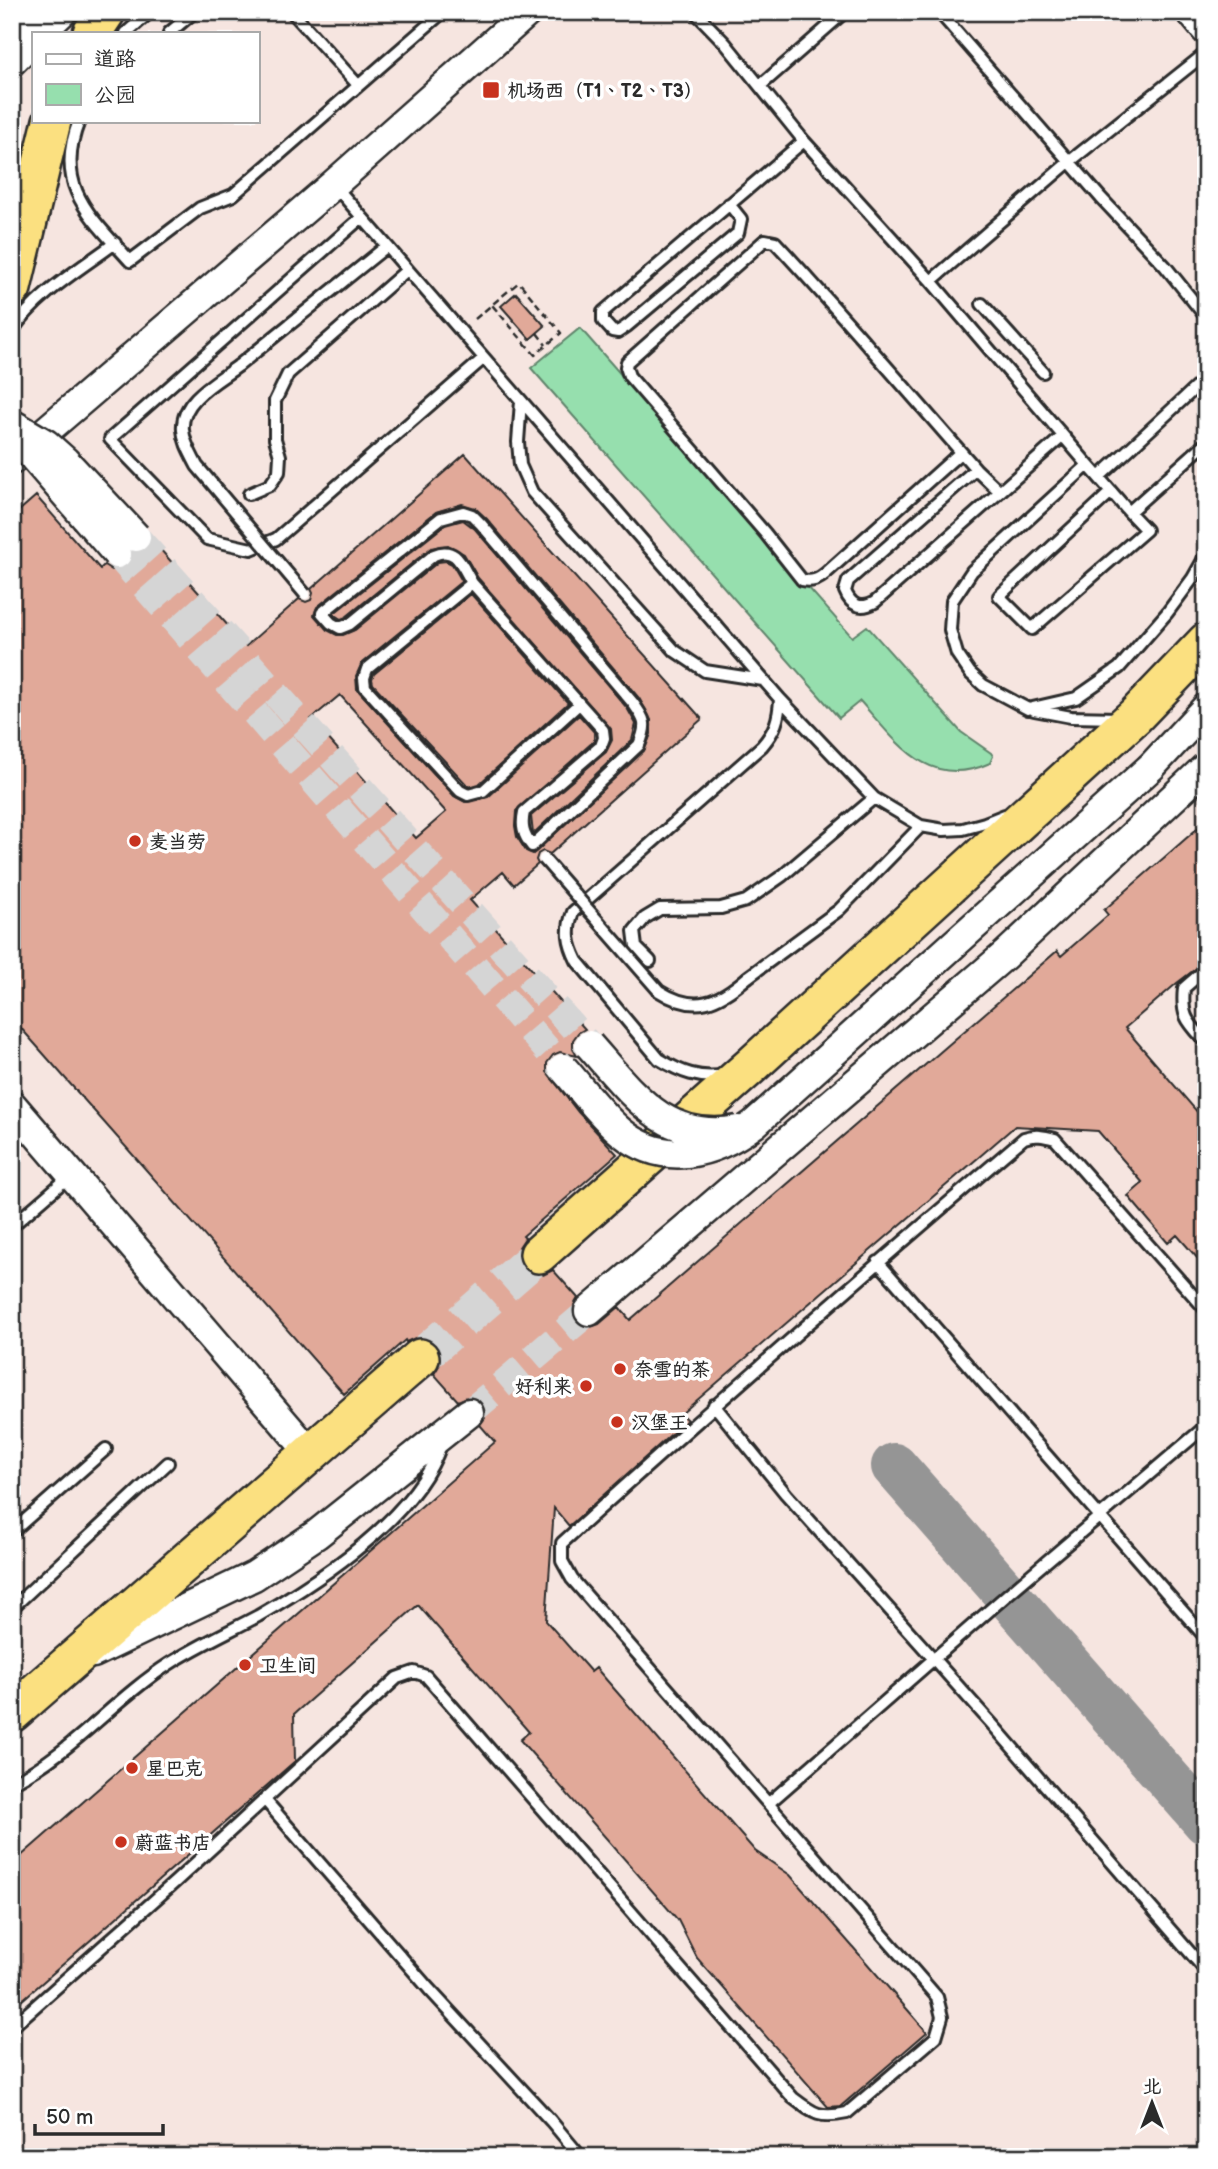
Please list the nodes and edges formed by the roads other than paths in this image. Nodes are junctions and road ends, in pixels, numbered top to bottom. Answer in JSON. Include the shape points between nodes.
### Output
{"nodes":[{"id":1,"x":18,"y":12,"type":"edge"},
{"id":2,"x":38,"y":12,"type":"edge"},
{"id":3,"x":62,"y":12,"type":"edge"},
{"id":4,"x":106,"y":12,"type":"edge"},
{"id":5,"x":150,"y":12,"type":"edge"},
{"id":6,"x":194,"y":12,"type":"edge"},
{"id":7,"x":292,"y":12,"type":"edge"},
{"id":8,"x":443,"y":12,"type":"edge"},
{"id":9,"x":528,"y":12,"type":"edge"},
{"id":10,"x":695,"y":12,"type":"edge"},
{"id":11,"x":939,"y":12,"type":"edge"},
{"id":12,"x":1191,"y":12,"type":"edge"},
{"id":13,"x":838,"y":14,"type":"edge"},
{"id":14,"x":12,"y":16,"type":"edge"},
{"id":15,"x":12,"y":27,"type":"edge"},
{"id":16,"x":1206,"y":30,"type":"edge"},
{"id":17,"x":41,"y":32,"type":"edge"},
{"id":18,"x":93,"y":32,"type":"edge"},
{"id":19,"x":127,"y":32,"type":"edge"},
{"id":20,"x":170,"y":32,"type":"edge"},
{"id":21,"x":12,"y":36,"type":"edge"},
{"id":22,"x":32,"y":41,"type":"edge"},
{"id":23,"x":1206,"y":52,"type":"edge"},
{"id":24,"x":12,"y":61,"type":"edge"},
{"id":25,"x":358,"y":85,"type":"junction"},
{"id":26,"x":760,"y":86,"type":"junction"},
{"id":27,"x":52,"y":122,"type":"edge"},
{"id":28,"x":79,"y":122,"type":"edge"},
{"id":29,"x":804,"y":141,"type":"junction"},
{"id":30,"x":1069,"y":162,"type":"junction"},
{"id":31,"x":334,"y":184,"type":"junction"},
{"id":32,"x":729,"y":204,"type":"junction"},
{"id":33,"x":362,"y":217,"type":"junction"},
{"id":34,"x":115,"y":243,"type":"junction"},
{"id":35,"x":387,"y":246,"type":"junction"},
{"id":36,"x":407,"y":270,"type":"junction"},
{"id":37,"x":931,"y":281,"type":"junction"},
{"id":38,"x":12,"y":288,"type":"edge"},
{"id":39,"x":982,"y":304,"type":"dead end"},
{"id":40,"x":1206,"y":317,"type":"edge"},
{"id":41,"x":12,"y":331,"type":"edge"},
{"id":42,"x":484,"y":358,"type":"junction"},
{"id":43,"x":1043,"y":372,"type":"dead end"},
{"id":44,"x":1206,"y":378,"type":"edge"},
{"id":45,"x":521,"y":401,"type":"junction"},
{"id":46,"x":12,"y":424,"type":"edge"},
{"id":47,"x":12,"y":433,"type":"edge"},
{"id":48,"x":1063,"y":436,"type":"junction"},
{"id":49,"x":1206,"y":443,"type":"edge"},
{"id":50,"x":961,"y":452,"type":"junction"},
{"id":51,"x":12,"y":460,"type":"edge"},
{"id":52,"x":1088,"y":465,"type":"junction"},
{"id":53,"x":976,"y":469,"type":"junction"},
{"id":54,"x":1099,"y":477,"type":"junction"},
{"id":55,"x":999,"y":491,"type":"junction"},
{"id":56,"x":1111,"y":492,"type":"junction"},
{"id":57,"x":249,"y":494,"type":"dead end"},
{"id":58,"x":1129,"y":512,"type":"junction"},
{"id":59,"x":1206,"y":555,"type":"edge"},
{"id":60,"x":472,"y":583,"type":"junction"},
{"id":61,"x":305,"y":594,"type":"dead end"},
{"id":62,"x":1206,"y":642,"type":"edge"},
{"id":63,"x":763,"y":680,"type":"junction"},
{"id":64,"x":780,"y":699,"type":"junction"},
{"id":65,"x":579,"y":704,"type":"junction"},
{"id":66,"x":1206,"y":708,"type":"edge"},
{"id":67,"x":1028,"y":709,"type":"junction"},
{"id":68,"x":1135,"y":716,"type":"junction"},
{"id":69,"x":1206,"y":767,"type":"edge"},
{"id":70,"x":1057,"y":786,"type":"junction"},
{"id":71,"x":874,"y":798,"type":"junction"},
{"id":72,"x":921,"y":826,"type":"junction"},
{"id":73,"x":544,"y":859,"type":"dead end"},
{"id":74,"x":650,"y":961,"type":"dead end"},
{"id":75,"x":1206,"y":969,"type":"edge"},
{"id":76,"x":1206,"y":1042,"type":"edge"},
{"id":77,"x":589,"y":1045,"type":"tunnel mouth"},
{"id":78,"x":751,"y":1066,"type":"junction"},
{"id":79,"x":564,"y":1068,"type":"tunnel mouth"},
{"id":80,"x":12,"y":1105,"type":"edge"},
{"id":81,"x":754,"y":1124,"type":"junction"},
{"id":82,"x":71,"y":1175,"type":"junction"},
{"id":83,"x":12,"y":1226,"type":"edge"},
{"id":84,"x":539,"y":1254,"type":"tunnel mouth"},
{"id":85,"x":878,"y":1262,"type":"junction"},
{"id":86,"x":1206,"y":1310,"type":"edge"},
{"id":87,"x":589,"y":1311,"type":"tunnel mouth"},
{"id":88,"x":419,"y":1358,"type":"tunnel mouth"},
{"id":89,"x":714,"y":1405,"type":"junction"},
{"id":90,"x":468,"y":1412,"type":"tunnel mouth"},
{"id":91,"x":1206,"y":1426,"type":"edge"},
{"id":92,"x":447,"y":1430,"type":"junction"},
{"id":93,"x":106,"y":1449,"type":"dead end"},
{"id":94,"x":310,"y":1453,"type":"junction"},
{"id":95,"x":168,"y":1463,"type":"dead end"},
{"id":96,"x":1098,"y":1517,"type":"junction"},
{"id":97,"x":12,"y":1532,"type":"edge"},
{"id":98,"x":201,"y":1548,"type":"junction"},
{"id":99,"x":12,"y":1608,"type":"edge"},
{"id":100,"x":1206,"y":1639,"type":"edge"},
{"id":101,"x":934,"y":1659,"type":"junction"},
{"id":102,"x":66,"y":1667,"type":"junction"},
{"id":103,"x":12,"y":1690,"type":"edge"},
{"id":104,"x":12,"y":1713,"type":"edge"},
{"id":105,"x":12,"y":1783,"type":"edge"},
{"id":106,"x":265,"y":1800,"type":"junction"},
{"id":107,"x":769,"y":1803,"type":"junction"},
{"id":108,"x":1206,"y":1971,"type":"edge"},
{"id":109,"x":12,"y":2027,"type":"edge"},
{"id":110,"x":581,"y":2157,"type":"edge"}],
"edges":[{"from":1,"to":14,"type":"street"},
{"from":1,"to":15,"type":"street"},
{"from":2,"to":21,"type":"street"},
{"from":3,"to":17,"type":"street"},
{"from":4,"to":18,"type":"highway"},
{"from":5,"to":19,"type":"lane"},
{"from":6,"to":20,"type":"lane"},
{"from":7,"to":25,"type":"lane"},
{"from":8,"to":25,"type":"lane"},
{"from":9,"to":31,"type":"street"},
{"from":10,"to":26,"type":"lane"},
{"from":11,"to":30,"type":"lane"},
{"from":12,"to":16,"type":"street"},
{"from":13,"to":26,"type":"lane"},
{"from":22,"to":24,"type":"street"},
{"from":23,"to":30,"type":"lane"},
{"from":25,"to":34,"type":"lane","via":[[233,195],[200,208],[130,261]]},
{"from":26,"to":29,"type":"lane"},
{"from":27,"to":38,"type":"highway"},
{"from":28,"to":34,"type":"lane","via":[[70,174],[75,192]]},
{"from":29,"to":32,"type":"lane"},
{"from":29,"to":37,"type":"lane"},
{"from":30,"to":37,"type":"lane"},
{"from":30,"to":40,"type":"lane"},
{"from":31,"to":33,"type":"lane"},
{"from":31,"to":51,"type":"street"},
{"from":32,"to":32,"type":"lane","via":[[603,312],[603,321],[612,331],[627,326],[738,233],[741,219]]},
{"from":33,"to":35,"type":"lane"},
{"from":33,"to":42,"type":"lane","via":[[110,439],[206,539],[251,549],[276,539]]},
{"from":34,"to":41,"type":"lane","via":[[44,296]]},
{"from":35,"to":36,"type":"lane"},
{"from":35,"to":61,"type":"lane","bridge":true,"via":[[202,391],[188,409],[182,428],[197,466]]},
{"from":36,"to":42,"type":"lane"},
{"from":36,"to":57,"type":"lane","via":[[288,374],[275,401],[279,472],[270,485]]},
{"from":37,"to":48,"type":"lane"},
{"from":39,"to":43,"type":"lane"},
{"from":42,"to":45,"type":"lane"},
{"from":44,"to":54,"type":"lane"},
{"from":45,"to":63,"type":"lane"},
{"from":45,"to":63,"type":"lane","via":[[520,465],[532,492],[675,651],[705,671]]},
{"from":46,"to":47,"type":"street","bridge":true,"via":[[65,461],[127,545]]},
{"from":48,"to":52,"type":"lane"},
{"from":48,"to":55,"type":"lane"},
{"from":49,"to":58,"type":"lane"},
{"from":50,"to":50,"type":"lane","via":[[770,240],[627,362],[629,376],[802,580],[819,579]]},
{"from":50,"to":53,"type":"lane"},
{"from":52,"to":54,"type":"lane"},
{"from":52,"to":67,"type":"lane","via":[[972,571],[952,601],[950,630],[957,654],[970,673]]},
{"from":53,"to":55,"type":"lane"},
{"from":53,"to":55,"type":"lane","via":[[848,581],[845,591],[856,606],[875,601]]},
{"from":54,"to":56,"type":"lane"},
{"from":56,"to":58,"type":"lane"},
{"from":56,"to":58,"type":"lane","via":[[999,596],[1032,629],[1146,530]]},
{"from":59,"to":67,"type":"lane","via":[[1167,613],[1119,668],[1076,698]]},
{"from":60,"to":65,"type":"lane"},
{"from":60,"to":65,"type":"lane","via":[[368,669],[365,687],[468,795],[483,791]]},
{"from":60,"to":65,"type":"lane","via":[[455,555],[443,551],[349,624],[340,628],[322,613],[441,518],[472,514],[644,719],[639,745],[532,846],[524,833],[524,812],[601,746],[604,738],[603,730]]},
{"from":62,"to":68,"type":"highway"},
{"from":63,"to":64,"type":"lane"},
{"from":64,"to":71,"type":"lane"},
{"from":64,"to":78,"type":"lane","via":[[774,732],[762,746],[573,912],[568,927],[576,961],[659,1059],[698,1076],[715,1077]]},
{"from":66,"to":81,"type":"street","bridge":true,"via":[[1151,767]]},
{"from":67,"to":68,"type":"lane","via":[[1071,717]]},
{"from":68,"to":70,"type":"highway"},
{"from":69,"to":87,"type":"street","via":[[1005,955]]},
{"from":70,"to":72,"type":"lane","via":[[985,823],[944,830]]},
{"from":70,"to":78,"type":"highway"},
{"from":71,"to":72,"type":"lane"},
{"from":71,"to":74,"type":"lane","via":[[746,901],[721,908],[660,909],[645,918],[634,931],[636,947]]},
{"from":72,"to":73,"type":"lane","bridge":true,"via":[[839,910],[715,1001],[676,1002],[659,991]]},
{"from":75,"to":76,"type":"lane","via":[[1184,988],[1182,1008]]},
{"from":77,"to":81,"type":"street","bridge":true,"via":[[642,1104],[670,1123],[708,1132]]},
{"from":78,"to":84,"type":"highway"},
{"from":79,"to":81,"type":"street","bridge":true,"via":[[621,1132],[655,1150],[696,1153],[717,1147]]},
{"from":80,"to":82,"type":"street"},
{"from":82,"to":83,"type":"lane"},
{"from":82,"to":94,"type":"street"},
{"from":85,"to":86,"type":"lane","via":[[1024,1138],[1044,1135],[1055,1139]]},
{"from":85,"to":89,"type":"lane"},
{"from":85,"to":96,"type":"lane"},
{"from":88,"to":94,"type":"highway"},
{"from":89,"to":101,"type":"lane","via":[[786,1494]]},
{"from":89,"to":107,"type":"lane","via":[[562,1544],[562,1561],[572,1579]]},
{"from":90,"to":92,"type":"street"},
{"from":91,"to":96,"type":"lane"},
{"from":92,"to":102,"type":"street","via":[[317,1534],[254,1576]]},
{"from":92,"to":105,"type":"lane","via":[[424,1481],[400,1511],[353,1551],[310,1584],[169,1664],[56,1757]]},
{"from":93,"to":97,"type":"lane"},
{"from":94,"to":98,"type":"highway"},
{"from":95,"to":99,"type":"lane"},
{"from":96,"to":100,"type":"lane"},
{"from":96,"to":101,"type":"lane"},
{"from":98,"to":102,"type":"highway"},
{"from":98,"to":103,"type":"street","via":[[132,1584]]},
{"from":101,"to":107,"type":"lane"},
{"from":101,"to":108,"type":"lane"},
{"from":102,"to":104,"type":"highway"},
{"from":106,"to":107,"type":"lane","via":[[397,1678],[414,1672],[426,1676],[793,2098],[815,2115],[847,2113],[936,2037],[942,2017],[937,1997]]},
{"from":106,"to":109,"type":"lane"},
{"from":106,"to":110,"type":"lane"}]}
